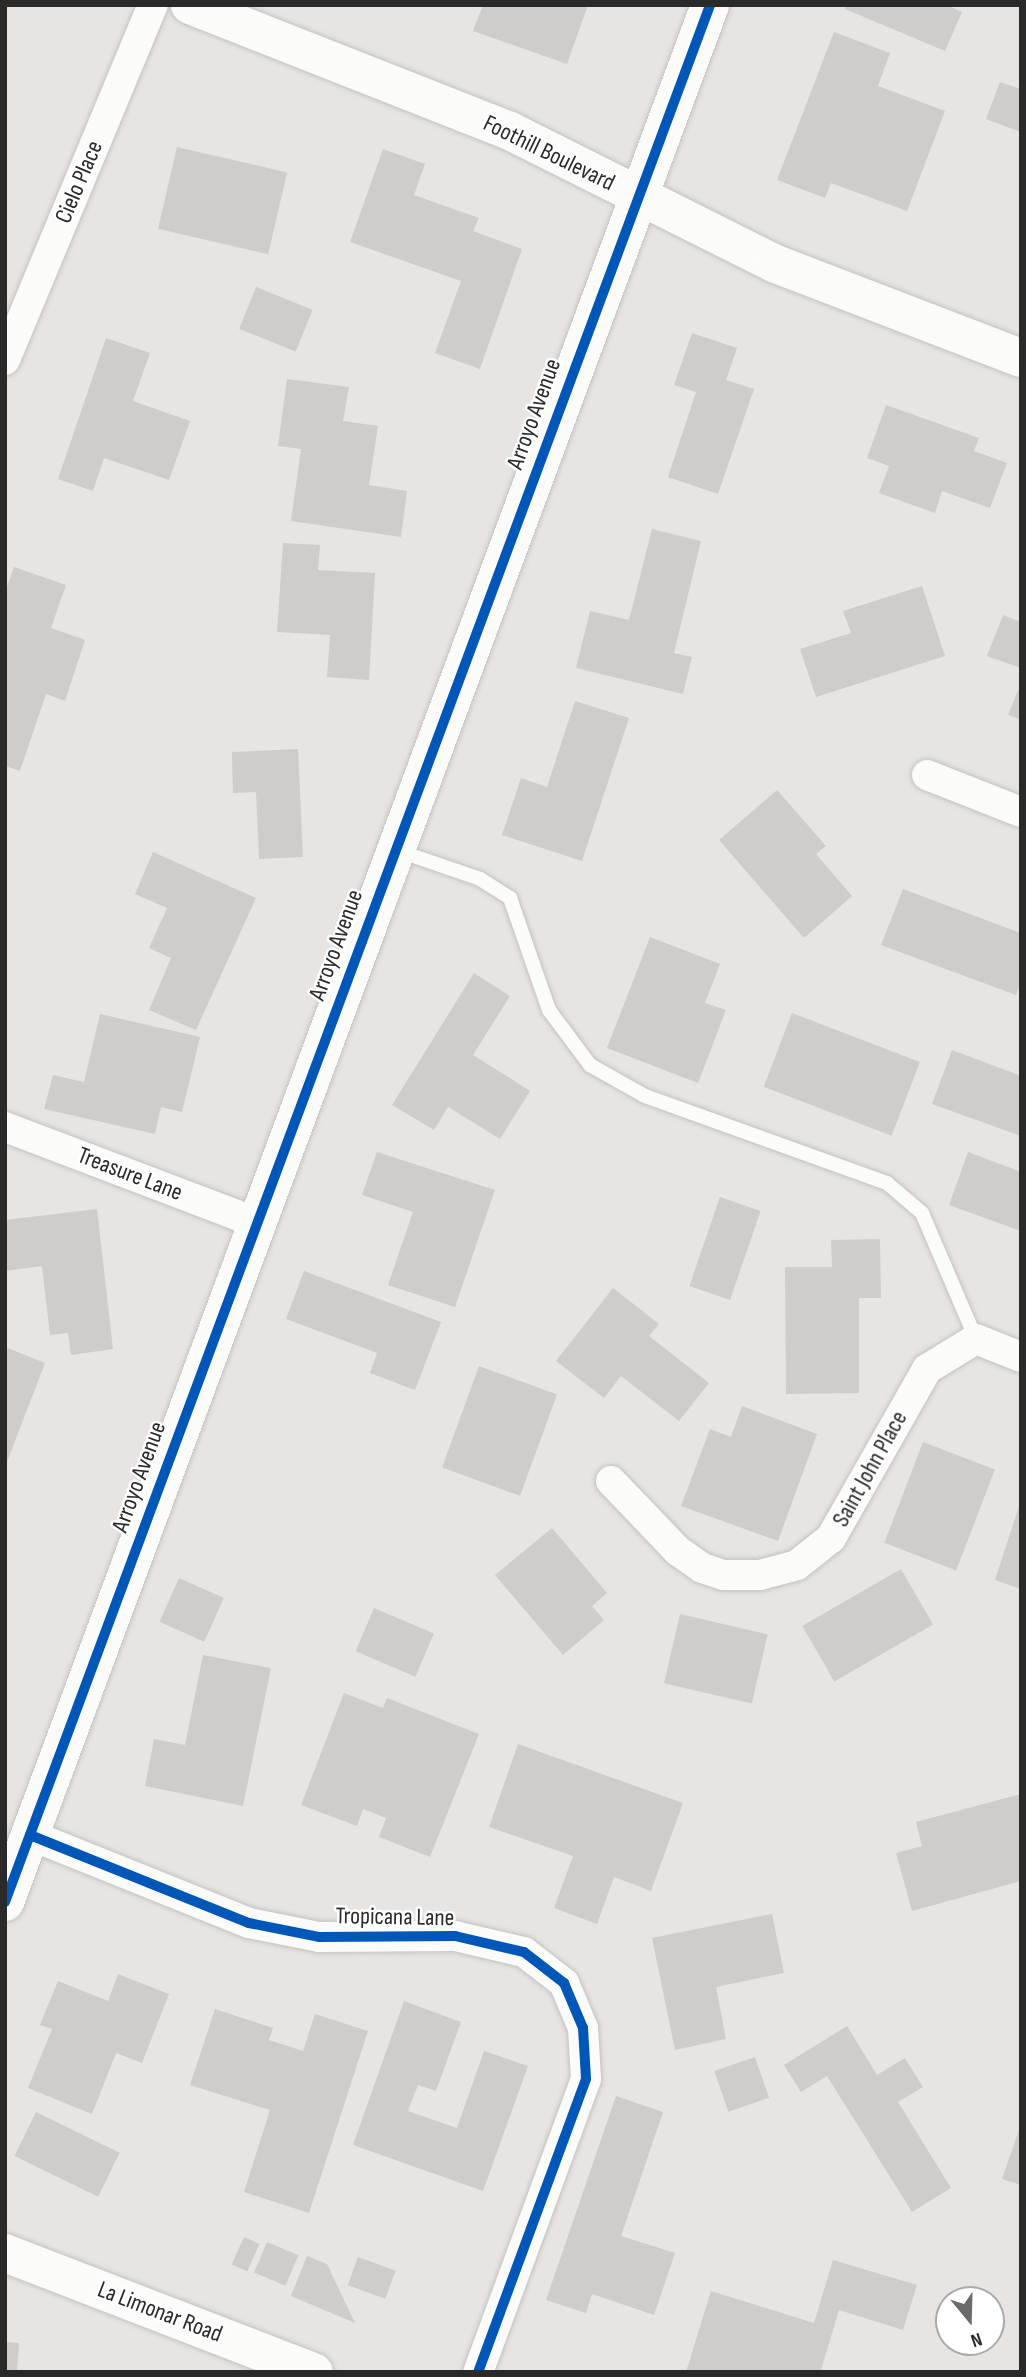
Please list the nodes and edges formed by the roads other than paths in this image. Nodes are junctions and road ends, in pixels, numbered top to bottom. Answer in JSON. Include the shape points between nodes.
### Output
{"nodes":[{"id":1,"x":153,"y":5,"type":"edge"},
{"id":2,"x":190,"y":5,"type":"edge"},
{"id":3,"x":710,"y":5,"type":"edge"},
{"id":4,"x":638,"y":195,"type":"junction"},
{"id":5,"x":1021,"y":358,"type":"edge"},
{"id":6,"x":5,"y":360,"type":"edge"},
{"id":7,"x":927,"y":775,"type":"dead end"},
{"id":8,"x":1021,"y":812,"type":"edge"},
{"id":9,"x":394,"y":849,"type":"junction"},
{"id":10,"x":5,"y":1127,"type":"edge"},
{"id":11,"x":255,"y":1222,"type":"junction"},
{"id":12,"x":976,"y":1339,"type":"junction"},
{"id":13,"x":1021,"y":1357,"type":"edge"},
{"id":14,"x":611,"y":1480,"type":"dead end"},
{"id":15,"x":30,"y":1835,"type":"junction"},
{"id":16,"x":5,"y":1902,"type":"edge"},
{"id":17,"x":5,"y":2253,"type":"edge"},
{"id":18,"x":314,"y":2372,"type":"edge"},
{"id":19,"x":478,"y":2372,"type":"edge"}],
"edges":[{"from":1,"to":6,"type":"street","name":"Cielo Place"},
{"from":2,"to":4,"type":"street","name":"Foothill Boulevard","via":[[510,131]]},
{"from":3,"to":4,"type":"street","name":"Arroyo Avenue"},
{"from":4,"to":5,"type":"street","name":"Foothill Boulevard","via":[[776,264]]},
{"from":4,"to":9,"type":"street","name":"Arroyo Avenue"},
{"from":7,"to":8,"type":"street"},
{"from":9,"to":11,"type":"street","name":"Arroyo Avenue"},
{"from":9,"to":12,"type":"lane","via":[[480,879],[510,898],[549,1010],[590,1065],[645,1096],[887,1183],[922,1213]]},
{"from":10,"to":11,"type":"street","name":"Treasure Lane"},
{"from":11,"to":15,"type":"street","name":"Arroyo Avenue"},
{"from":12,"to":13,"type":"street"},
{"from":12,"to":14,"type":"street","name":"Saint John Place","via":[[927,1369],[831,1538],[797,1565],[760,1575],[723,1575],[702,1568],[678,1551]]},
{"from":15,"to":16,"type":"street","name":"Arroyo Avenue"},
{"from":15,"to":19,"type":"street","name":"Tropicana Lane","via":[[249,1923],[319,1937],[455,1936],[524,1952],[564,1983],[583,2028],[586,2079]]},
{"from":17,"to":18,"type":"street","name":"La Limonar Road"}]}
